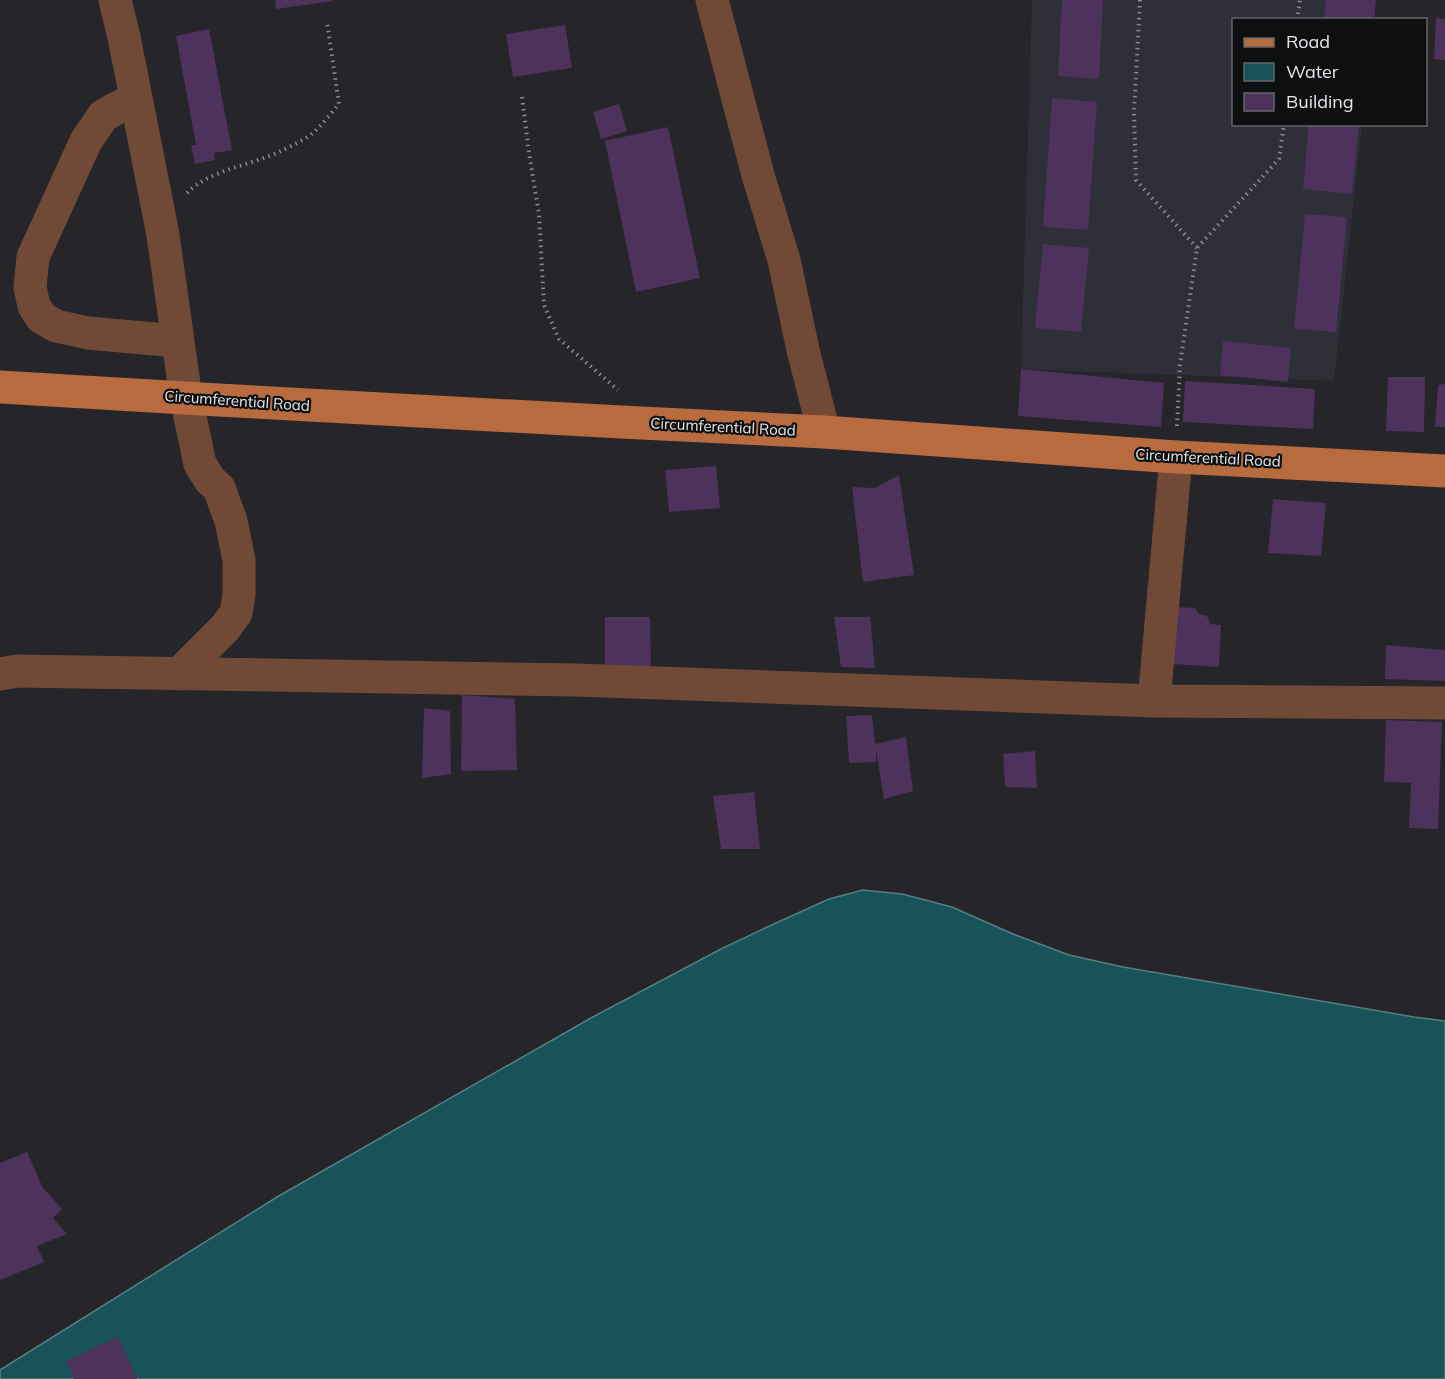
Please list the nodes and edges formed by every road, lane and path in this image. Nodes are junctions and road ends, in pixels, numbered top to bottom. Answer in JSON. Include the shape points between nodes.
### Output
{"nodes":[{"id":1,"x":115,"y":0,"type":"edge"},
{"id":2,"x":712,"y":0,"type":"edge"},
{"id":3,"x":1140,"y":0,"type":"edge"},
{"id":4,"x":1300,"y":0,"type":"edge"},
{"id":5,"x":1297,"y":18,"type":"edge"},
{"id":6,"x":327,"y":22,"type":"dead end"},
{"id":7,"x":522,"y":97,"type":"dead end"},
{"id":8,"x":135,"y":99,"type":"junction"},
{"id":9,"x":1284,"y":126,"type":"edge"},
{"id":10,"x":163,"y":235,"type":"junction"},
{"id":11,"x":1197,"y":248,"type":"junction"},
{"id":12,"x":177,"y":340,"type":"junction"},
{"id":13,"x":0,"y":387,"type":"edge"},
{"id":14,"x":186,"y":398,"type":"junction"},
{"id":15,"x":621,"y":422,"type":"junction"},
{"id":16,"x":824,"y":432,"type":"junction"},
{"id":17,"x":1176,"y":457,"type":"junction"},
{"id":18,"x":1445,"y":471,"type":"edge"},
{"id":19,"x":0,"y":674,"type":"edge"},
{"id":20,"x":179,"y":674,"type":"junction"},
{"id":21,"x":1154,"y":701,"type":"junction"},
{"id":22,"x":1445,"y":704,"type":"edge"}],
"edges":[{"from":1,"to":8,"type":"street"},
{"from":2,"to":16,"type":"street","via":[[784,260]]},
{"from":3,"to":11,"type":"path","via":[[1134,113],[1136,180]]},
{"from":4,"to":5,"type":"path"},
{"from":6,"to":10,"type":"path","via":[[339,104],[313,133],[281,151],[212,176],[192,188],[177,204]]},
{"from":7,"to":15,"type":"path","via":[[539,214],[544,305],[559,339],[620,391]]},
{"from":8,"to":10,"type":"street"},
{"from":8,"to":12,"type":"street","via":[[103,116],[86,141],[33,257],[30,287],[34,306],[42,318],[56,326],[88,333]]},
{"from":9,"to":11,"type":"path","via":[[1279,159]]},
{"from":10,"to":12,"type":"street"},
{"from":11,"to":17,"type":"path","via":[[1180,365]]},
{"from":12,"to":14,"type":"street"},
{"from":13,"to":14,"type":"main road","name":"Circumferential Road"},
{"from":14,"to":15,"type":"main road","name":"Circumferential Road"},
{"from":14,"to":20,"type":"street","via":[[200,464],[219,488],[231,521],[239,560],[239,595],[236,613],[225,628]]},
{"from":15,"to":16,"type":"main road","name":"Circumferential Road"},
{"from":16,"to":17,"type":"main road","name":"Circumferential Road"},
{"from":17,"to":18,"type":"main road","name":"Circumferential Road"},
{"from":17,"to":21,"type":"street"},
{"from":19,"to":20,"type":"street"},
{"from":20,"to":21,"type":"street","via":[[576,680]]},
{"from":21,"to":22,"type":"street"}]}
